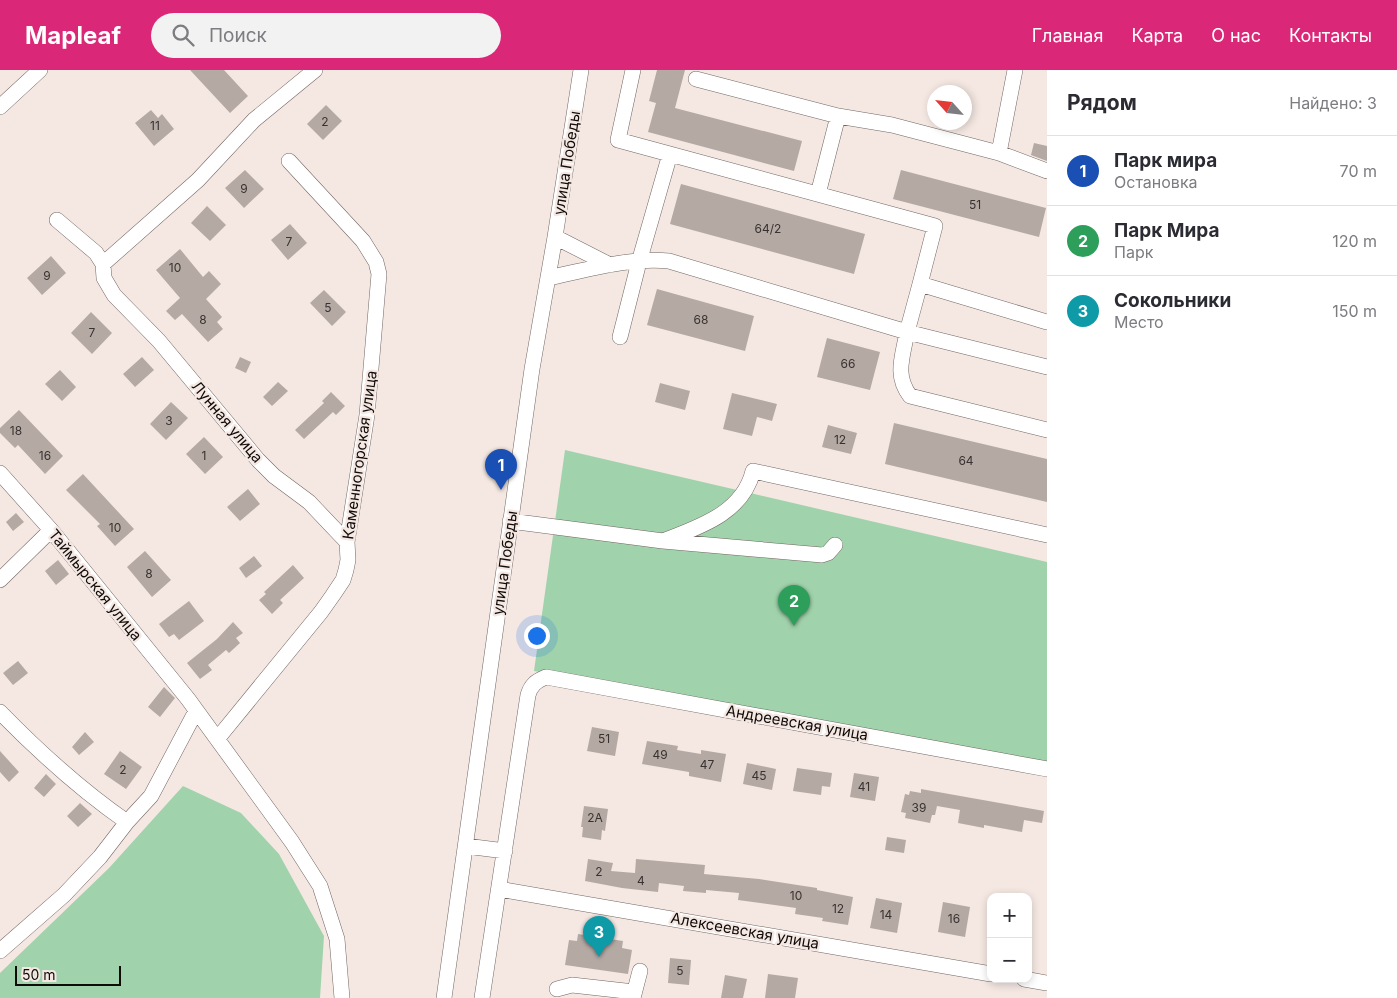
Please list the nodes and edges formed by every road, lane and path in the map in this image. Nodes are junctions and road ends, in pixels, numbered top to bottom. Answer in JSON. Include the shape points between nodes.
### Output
{"nodes":[{"id":1,"x":40,"y":70,"type":"edge"},
{"id":2,"x":314,"y":70,"type":"edge"},
{"id":3,"x":581,"y":70,"type":"edge"},
{"id":4,"x":633,"y":70,"type":"edge"},
{"id":5,"x":1015,"y":70,"type":"edge"},
{"id":6,"x":696,"y":79,"type":"dead end"},
{"id":7,"x":0,"y":107,"type":"edge"},
{"id":8,"x":838,"y":116,"type":"junction"},
{"id":9,"x":999,"y":153,"type":"junction"},
{"id":10,"x":670,"y":154,"type":"junction"},
{"id":11,"x":289,"y":161,"type":"dead end"},
{"id":12,"x":1047,"y":171,"type":"edge"},
{"id":13,"x":818,"y":194,"type":"junction"},
{"id":14,"x":57,"y":220,"type":"dead end"},
{"id":15,"x":555,"y":237,"type":"junction"},
{"id":16,"x":639,"y":262,"type":"junction"},
{"id":17,"x":103,"y":264,"type":"junction"},
{"id":18,"x":610,"y":265,"type":"junction"},
{"id":19,"x":548,"y":278,"type":"junction"},
{"id":20,"x":920,"y":284,"type":"junction"},
{"id":21,"x":1047,"y":322,"type":"edge"},
{"id":22,"x":907,"y":332,"type":"junction"},
{"id":23,"x":620,"y":337,"type":"dead end"},
{"id":24,"x":1047,"y":366,"type":"edge"},
{"id":25,"x":1047,"y":430,"type":"edge"},
{"id":26,"x":0,"y":473,"type":"edge"},
{"id":27,"x":510,"y":522,"type":"junction"},
{"id":28,"x":51,"y":530,"type":"junction"},
{"id":29,"x":1047,"y":535,"type":"edge"},
{"id":30,"x":662,"y":541,"type":"junction"},
{"id":31,"x":347,"y":542,"type":"junction"},
{"id":32,"x":835,"y":545,"type":"dead end"},
{"id":33,"x":0,"y":580,"type":"edge"},
{"id":34,"x":192,"y":705,"type":"junction"},
{"id":35,"x":0,"y":712,"type":"edge"},
{"id":36,"x":218,"y":738,"type":"junction"},
{"id":37,"x":1047,"y":769,"type":"edge"},
{"id":38,"x":127,"y":822,"type":"junction"},
{"id":39,"x":466,"y":846,"type":"junction"},
{"id":40,"x":505,"y":851,"type":"junction"},
{"id":41,"x":499,"y":889,"type":"junction"},
{"id":42,"x":0,"y":951,"type":"edge"},
{"id":43,"x":640,"y":971,"type":"dead end"},
{"id":44,"x":987,"y":973,"type":"edge"},
{"id":45,"x":1032,"y":980,"type":"edge"},
{"id":46,"x":1047,"y":983,"type":"edge"},
{"id":47,"x":557,"y":989,"type":"dead end"},
{"id":48,"x":633,"y":995,"type":"edge"},
{"id":49,"x":342,"y":998,"type":"edge"},
{"id":50,"x":444,"y":998,"type":"edge"},
{"id":51,"x":482,"y":998,"type":"edge"}],
"edges":[{"from":1,"to":7,"type":"street"},
{"from":2,"to":17,"type":"street","via":[[254,120],[198,180]]},
{"from":3,"to":15,"type":"street","name":"улица Победы"},
{"from":4,"to":10,"type":"street","via":[[618,140]]},
{"from":5,"to":9,"type":"street"},
{"from":6,"to":8,"type":"street"},
{"from":8,"to":9,"type":"street","via":[[892,125]]},
{"from":8,"to":13,"type":"street"},
{"from":9,"to":12,"type":"street"},
{"from":10,"to":13,"type":"street"},
{"from":10,"to":16,"type":"street"},
{"from":11,"to":31,"type":"street","name":"Каменногорская улица","via":[[363,241],[376,262],[379,274],[367,415]]},
{"from":13,"to":20,"type":"street","via":[[935,226]]},
{"from":14,"to":17,"type":"street","via":[[96,253]]},
{"from":15,"to":18,"type":"street"},
{"from":15,"to":19,"type":"street","name":"улица Победы"},
{"from":16,"to":18,"type":"street"},
{"from":16,"to":22,"type":"street","via":[[669,261]]},
{"from":16,"to":23,"type":"street"},
{"from":17,"to":31,"type":"street","name":"Лунная улица","via":[[104,278],[114,295],[159,341],[262,465],[309,502]]},
{"from":18,"to":19,"type":"street"},
{"from":19,"to":27,"type":"street","name":"улица Победы"},
{"from":20,"to":21,"type":"street"},
{"from":20,"to":22,"type":"street"},
{"from":22,"to":24,"type":"street"},
{"from":22,"to":25,"type":"street","via":[[900,376],[910,396]]},
{"from":26,"to":28,"type":"street","name":"Таймырская улица"},
{"from":27,"to":30,"type":"street"},
{"from":27,"to":39,"type":"street","name":"улица Победы"},
{"from":28,"to":33,"type":"street"},
{"from":28,"to":34,"type":"street","name":"Таймырская улица"},
{"from":29,"to":30,"type":"street","via":[[753,471],[735,504],[704,525]]},
{"from":30,"to":32,"type":"street","via":[[822,555]]},
{"from":31,"to":36,"type":"street","name":"Каменногорская улица","via":[[348,560],[343,580],[321,612]]},
{"from":34,"to":36,"type":"street","name":"Таймырская улица"},
{"from":34,"to":38,"type":"street","via":[[150,796]]},
{"from":35,"to":38,"type":"street","via":[[66,774]]},
{"from":36,"to":49,"type":"street","name":"Таймырская улица","via":[[320,886],[337,939]]},
{"from":37,"to":40,"type":"street","name":"Андреевская улица","via":[[546,678],[538,680],[528,695]]},
{"from":38,"to":42,"type":"street","via":[[100,858],[64,895]]},
{"from":39,"to":40,"type":"street"},
{"from":39,"to":50,"type":"street","name":"улица Победы"},
{"from":40,"to":41,"type":"street"},
{"from":41,"to":44,"type":"street","name":"Алексеевская улица"},
{"from":41,"to":51,"type":"street"},
{"from":43,"to":48,"type":"street"},
{"from":45,"to":46,"type":"street"},
{"from":47,"to":48,"type":"street","via":[[572,985]]}]}
